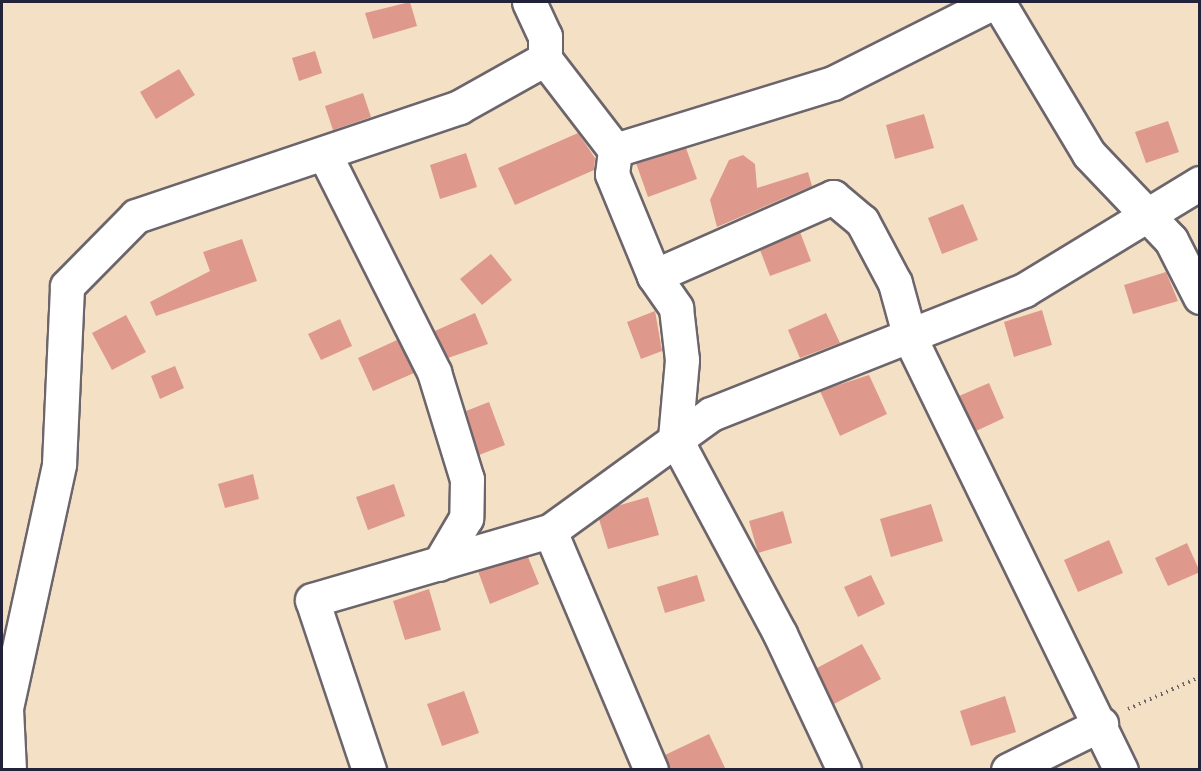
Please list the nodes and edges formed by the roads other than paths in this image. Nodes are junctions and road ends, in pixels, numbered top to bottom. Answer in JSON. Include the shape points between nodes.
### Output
{"nodes":[{"id":1,"x":529,"y":2,"type":"edge"},
{"id":2,"x":996,"y":2,"type":"edge"},
{"id":3,"x":545,"y":59,"type":"junction"},
{"id":4,"x":615,"y":150,"type":"junction"},
{"id":5,"x":325,"y":154,"type":"junction"},
{"id":6,"x":1200,"y":183,"type":"edge"},
{"id":7,"x":1144,"y":213,"type":"junction"},
{"id":8,"x":654,"y":276,"type":"junction"},
{"id":9,"x":1200,"y":297,"type":"edge"},
{"id":10,"x":910,"y":338,"type":"junction"},
{"id":11,"x":675,"y":438,"type":"junction"},
{"id":12,"x":550,"y":531,"type":"junction"},
{"id":13,"x":439,"y":564,"type":"junction"},
{"id":14,"x":1101,"y":724,"type":"junction"},
{"id":15,"x":9,"y":770,"type":"edge"},
{"id":16,"x":369,"y":770,"type":"edge"},
{"id":17,"x":651,"y":770,"type":"edge"},
{"id":18,"x":844,"y":770,"type":"edge"},
{"id":19,"x":1008,"y":770,"type":"edge"},
{"id":20,"x":1121,"y":770,"type":"edge"}],
"edges":[{"from":1,"to":3,"type":"street","via":[[545,36]]},
{"from":2,"to":4,"type":"street","via":[[833,83]]},
{"from":2,"to":7,"type":"street","via":[[1089,154]]},
{"from":3,"to":4,"type":"street"},
{"from":3,"to":5,"type":"street","via":[[459,107]]},
{"from":4,"to":8,"type":"street","via":[[612,174]]},
{"from":5,"to":13,"type":"street","via":[[434,372],[467,479],[466,518]]},
{"from":5,"to":15,"type":"street","via":[[136,216],[67,286],[59,464],[6,708]]},
{"from":6,"to":7,"type":"street"},
{"from":7,"to":9,"type":"street","via":[[1171,240]]},
{"from":7,"to":10,"type":"street","via":[[1024,290]]},
{"from":8,"to":10,"type":"street","via":[[833,197],[862,221],[895,283]]},
{"from":8,"to":11,"type":"street","via":[[676,308],[682,360]]},
{"from":10,"to":11,"type":"street","via":[[711,414]]},
{"from":10,"to":14,"type":"street"},
{"from":11,"to":12,"type":"street"},
{"from":11,"to":18,"type":"street","via":[[780,634]]},
{"from":12,"to":13,"type":"street"},
{"from":12,"to":17,"type":"street"},
{"from":13,"to":16,"type":"street","via":[[312,600]]},
{"from":14,"to":19,"type":"street"},
{"from":14,"to":20,"type":"street"}]}
